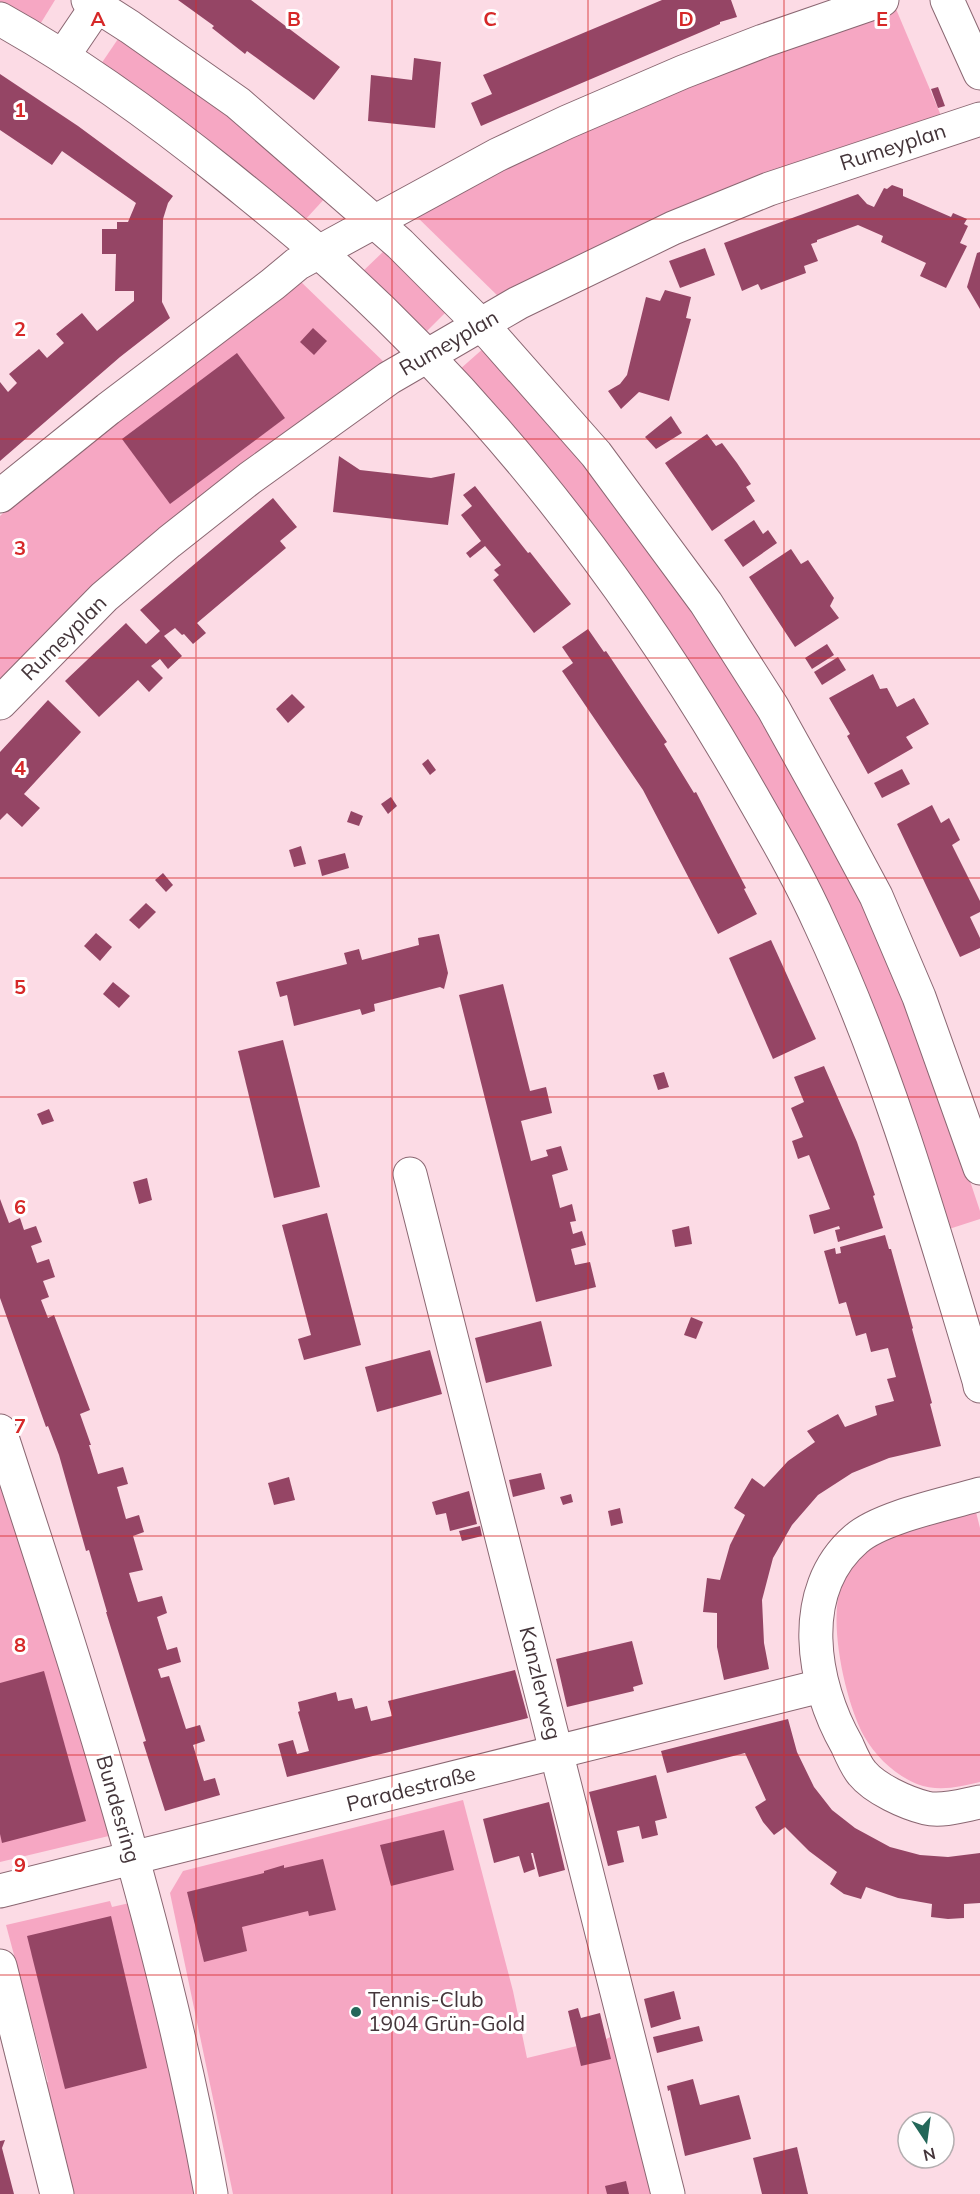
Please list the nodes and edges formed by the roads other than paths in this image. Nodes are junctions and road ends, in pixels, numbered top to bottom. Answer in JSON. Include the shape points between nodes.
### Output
{"nodes":[{"id":1,"x":882,"y":0,"type":"edge"},
{"id":2,"x":947,"y":0,"type":"edge"},
{"id":3,"x":95,"y":2,"type":"edge"},
{"id":4,"x":0,"y":19,"type":"edge"},
{"id":5,"x":63,"y":56,"type":"junction"},
{"id":6,"x":980,"y":73,"type":"edge"},
{"id":7,"x":980,"y":119,"type":"edge"},
{"id":8,"x":375,"y":222,"type":"junction"},
{"id":9,"x":318,"y":253,"type":"junction"},
{"id":10,"x":481,"y":324,"type":"junction"},
{"id":11,"x":426,"y":357,"type":"junction"},
{"id":12,"x":0,"y":496,"type":"edge"},
{"id":13,"x":0,"y":703,"type":"edge"},
{"id":14,"x":980,"y":1168,"type":"edge"},
{"id":15,"x":410,"y":1174,"type":"dead end"},
{"id":16,"x":952,"y":1291,"type":"junction"},
{"id":17,"x":980,"y":1309,"type":"edge"},
{"id":18,"x":980,"y":1380,"type":"edge"},
{"id":19,"x":980,"y":1385,"type":"edge"},
{"id":20,"x":0,"y":1431,"type":"edge"},
{"id":21,"x":980,"y":1494,"type":"edge"},
{"id":22,"x":821,"y":1686,"type":"junction"},
{"id":23,"x":558,"y":1752,"type":"junction"},
{"id":24,"x":980,"y":1802,"type":"edge"},
{"id":25,"x":132,"y":1859,"type":"junction"},
{"id":26,"x":0,"y":1891,"type":"edge"},
{"id":27,"x":0,"y":1966,"type":"edge"},
{"id":28,"x":57,"y":2194,"type":"edge"},
{"id":29,"x":211,"y":2194,"type":"edge"},
{"id":30,"x":668,"y":2194,"type":"edge"}],
"edges":[{"from":1,"to":8,"type":"street","via":[[703,64],[567,122],[497,155]]},
{"from":2,"to":6,"type":"street"},
{"from":3,"to":5,"type":"street"},
{"from":3,"to":8,"type":"street","via":[[238,103]]},
{"from":4,"to":5,"type":"street"},
{"from":5,"to":9,"type":"street","via":[[192,148]]},
{"from":7,"to":10,"type":"street","name":"Rumeyplan","via":[[769,189],[673,228],[558,282]]},
{"from":8,"to":9,"type":"street"},
{"from":8,"to":10,"type":"street"},
{"from":9,"to":11,"type":"street"},
{"from":9,"to":12,"type":"street","via":[[297,264]]},
{"from":10,"to":11,"type":"street","name":"Rumeyplan"},
{"from":10,"to":14,"type":"street","via":[[596,454],[706,603],[773,708],[876,896],[919,997]]},
{"from":11,"to":13,"type":"street","name":"Rumeyplan","via":[[389,378],[250,478],[169,542],[104,597]]},
{"from":11,"to":16,"type":"street","via":[[552,498],[602,562],[718,736],[772,831],[820,923],[859,1012],[900,1121]]},
{"from":15,"to":23,"type":"street","name":"Kanzlerweg"},
{"from":16,"to":17,"type":"street"},
{"from":16,"to":19,"type":"street"},
{"from":18,"to":19,"type":"street"},
{"from":20,"to":25,"type":"street","name":"Bundesring","via":[[68,1638]]},
{"from":21,"to":22,"type":"street","via":[[890,1521],[857,1538],[831,1568],[818,1605],[815,1640]]},
{"from":22,"to":23,"type":"street","name":"Paradestraße"},
{"from":22,"to":24,"type":"street","via":[[837,1728],[863,1774],[892,1795],[928,1809]]},
{"from":23,"to":25,"type":"street","name":"Paradestraße"},
{"from":23,"to":30,"type":"street","name":"Kanzlerweg"},
{"from":25,"to":26,"type":"street","name":"Paradestraße"},
{"from":25,"to":29,"type":"street","name":"Bundesring","via":[[182,2046]]},
{"from":27,"to":28,"type":"street"}]}
